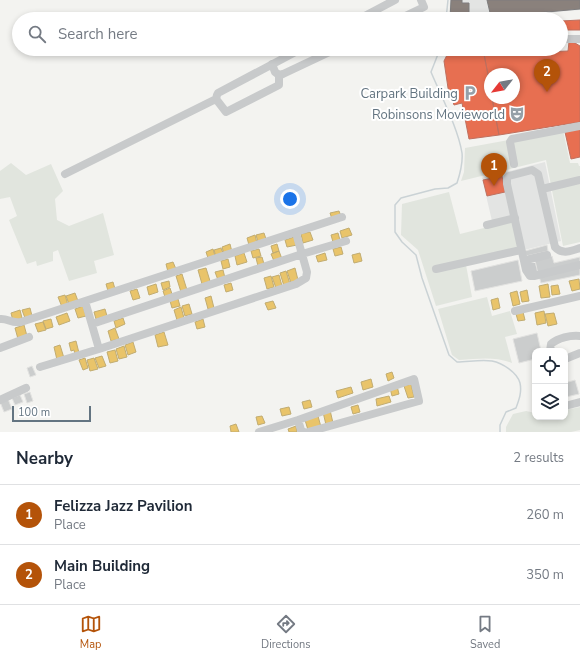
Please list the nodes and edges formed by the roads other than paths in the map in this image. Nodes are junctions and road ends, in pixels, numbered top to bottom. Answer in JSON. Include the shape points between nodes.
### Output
{"nodes":[{"id":1,"x":395,"y":0,"type":"edge"},
{"id":2,"x":421,"y":0,"type":"edge"},
{"id":3,"x":372,"y":12,"type":"edge"},
{"id":4,"x":414,"y":12,"type":"edge"},
{"id":5,"x":568,"y":39,"type":"edge"},
{"id":6,"x":580,"y":39,"type":"edge"},
{"id":7,"x":287,"y":56,"type":"edge"},
{"id":8,"x":321,"y":56,"type":"edge"},
{"id":9,"x":272,"y":64,"type":"junction"},
{"id":10,"x":279,"y":75,"type":"junction"},
{"id":11,"x":216,"y":99,"type":"junction"},
{"id":12,"x":580,"y":126,"type":"edge"},
{"id":13,"x":514,"y":164,"type":"dead end"},
{"id":14,"x":65,"y":174,"type":"dead end"},
{"id":15,"x":580,"y":180,"type":"edge"},
{"id":16,"x":542,"y":189,"type":"junction"},
{"id":17,"x":342,"y":217,"type":"dead end"},
{"id":18,"x":515,"y":218,"type":"junction"},
{"id":19,"x":487,"y":225,"type":"dead end"},
{"id":20,"x":296,"y":233,"type":"junction"},
{"id":21,"x":346,"y":241,"type":"dead end"},
{"id":22,"x":580,"y":248,"type":"edge"},
{"id":23,"x":522,"y":250,"type":"junction"},
{"id":24,"x":302,"y":254,"type":"junction"},
{"id":25,"x":547,"y":255,"type":"dead end"},
{"id":26,"x":580,"y":265,"type":"edge"},
{"id":27,"x":436,"y":269,"type":"dead end"},
{"id":28,"x":534,"y":276,"type":"junction"},
{"id":29,"x":580,"y":296,"type":"edge"},
{"id":30,"x":85,"y":301,"type":"junction"},
{"id":31,"x":515,"y":311,"type":"dead end"},
{"id":32,"x":0,"y":318,"type":"edge"},
{"id":33,"x":92,"y":324,"type":"junction"},
{"id":34,"x":580,"y":336,"type":"edge"},
{"id":35,"x":29,"y":337,"type":"dead end"},
{"id":36,"x":0,"y":348,"type":"edge"},
{"id":37,"x":550,"y":348,"type":"edge"},
{"id":38,"x":99,"y":349,"type":"junction"},
{"id":39,"x":580,"y":353,"type":"edge"},
{"id":40,"x":568,"y":358,"type":"edge"},
{"id":41,"x":40,"y":367,"type":"dead end"},
{"id":42,"x":26,"y":388,"type":"dead end"},
{"id":43,"x":0,"y":400,"type":"edge"},
{"id":44,"x":580,"y":402,"type":"edge"},
{"id":45,"x":568,"y":405,"type":"edge"},
{"id":46,"x":298,"y":420,"type":"junction"},
{"id":47,"x":259,"y":432,"type":"edge"},
{"id":48,"x":304,"y":432,"type":"edge"},
{"id":49,"x":308,"y":432,"type":"edge"}],
"edges":[{"from":1,"to":3,"type":"street"},
{"from":2,"to":4,"type":"street","via":[[424,7]]},
{"from":5,"to":6,"type":"street"},
{"from":7,"to":9,"type":"street"},
{"from":8,"to":10,"type":"street"},
{"from":9,"to":10,"type":"street"},
{"from":9,"to":11,"type":"street","via":[[218,93]]},
{"from":10,"to":11,"type":"street","via":[[280,85],[226,112]]},
{"from":11,"to":14,"type":"street"},
{"from":12,"to":13,"type":"street","via":[[512,139],[510,142]]},
{"from":15,"to":16,"type":"street"},
{"from":16,"to":18,"type":"street","via":[[538,174],[532,170],[507,178]]},
{"from":16,"to":22,"type":"street","via":[[555,247],[563,252]]},
{"from":17,"to":20,"type":"street"},
{"from":18,"to":19,"type":"street"},
{"from":18,"to":23,"type":"street"},
{"from":20,"to":24,"type":"street"},
{"from":20,"to":30,"type":"street"},
{"from":21,"to":24,"type":"street"},
{"from":23,"to":27,"type":"street"},
{"from":23,"to":28,"type":"street","via":[[526,270],[530,276]]},
{"from":24,"to":33,"type":"street"},
{"from":24,"to":38,"type":"street","via":[[306,278],[296,284]]},
{"from":25,"to":28,"type":"street","via":[[530,259]]},
{"from":26,"to":28,"type":"street"},
{"from":29,"to":31,"type":"street"},
{"from":30,"to":32,"type":"street","via":[[21,322],[14,323]]},
{"from":30,"to":33,"type":"street"},
{"from":33,"to":38,"type":"street"},
{"from":34,"to":37,"type":"street","via":[[573,335],[555,340]]},
{"from":35,"to":36,"type":"street"},
{"from":38,"to":41,"type":"street"},
{"from":39,"to":40,"type":"street"},
{"from":42,"to":43,"type":"street"},
{"from":44,"to":45,"type":"street"},
{"from":46,"to":47,"type":"street"},
{"from":46,"to":48,"type":"street"},
{"from":46,"to":49,"type":"street","via":[[414,379],[419,401]]}]}
